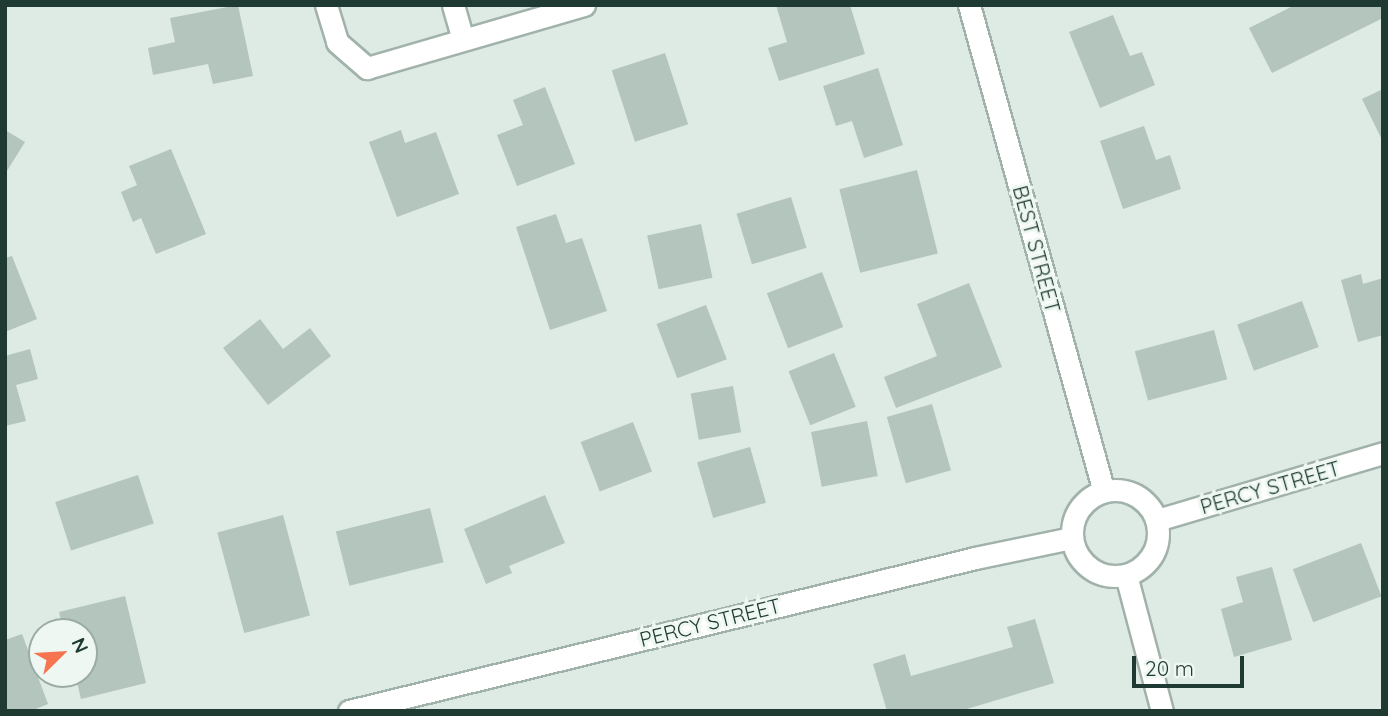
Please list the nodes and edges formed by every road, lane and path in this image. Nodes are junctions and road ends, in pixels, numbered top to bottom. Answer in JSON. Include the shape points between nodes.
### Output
{"nodes":[{"id":1,"x":326,"y":5,"type":"edge"},
{"id":2,"x":453,"y":5,"type":"edge"},
{"id":3,"x":584,"y":5,"type":"edge"},
{"id":4,"x":969,"y":5,"type":"edge"},
{"id":5,"x":463,"y":39,"type":"junction"},
{"id":6,"x":1383,"y":453,"type":"edge"},
{"id":7,"x":1104,"y":492,"type":"junction"},
{"id":8,"x":1157,"y":520,"type":"junction"},
{"id":9,"x":1072,"y":538,"type":"junction"},
{"id":10,"x":1126,"y":575,"type":"junction"},
{"id":11,"x":349,"y":711,"type":"edge"},
{"id":12,"x":1162,"y":711,"type":"edge"}],
"edges":[{"from":1,"to":5,"type":"street","via":[[337,42],[367,68]]},
{"from":2,"to":5,"type":"street"},
{"from":3,"to":5,"type":"street"},
{"from":4,"to":7,"type":"street","name":"BEST STREET"},
{"from":6,"to":8,"type":"street","name":"PERCY STREET"},
{"from":7,"to":8,"type":"street","via":[[1125,490],[1139,496]]},
{"from":7,"to":9,"type":"street","via":[[1079,509]]},
{"from":8,"to":10,"type":"street","via":[[1156,549],[1148,562]]},
{"from":9,"to":10,"type":"street","via":[[1084,564],[1097,573]]},
{"from":9,"to":11,"type":"street","name":"PERCY STREET"},
{"from":10,"to":12,"type":"street"}]}
